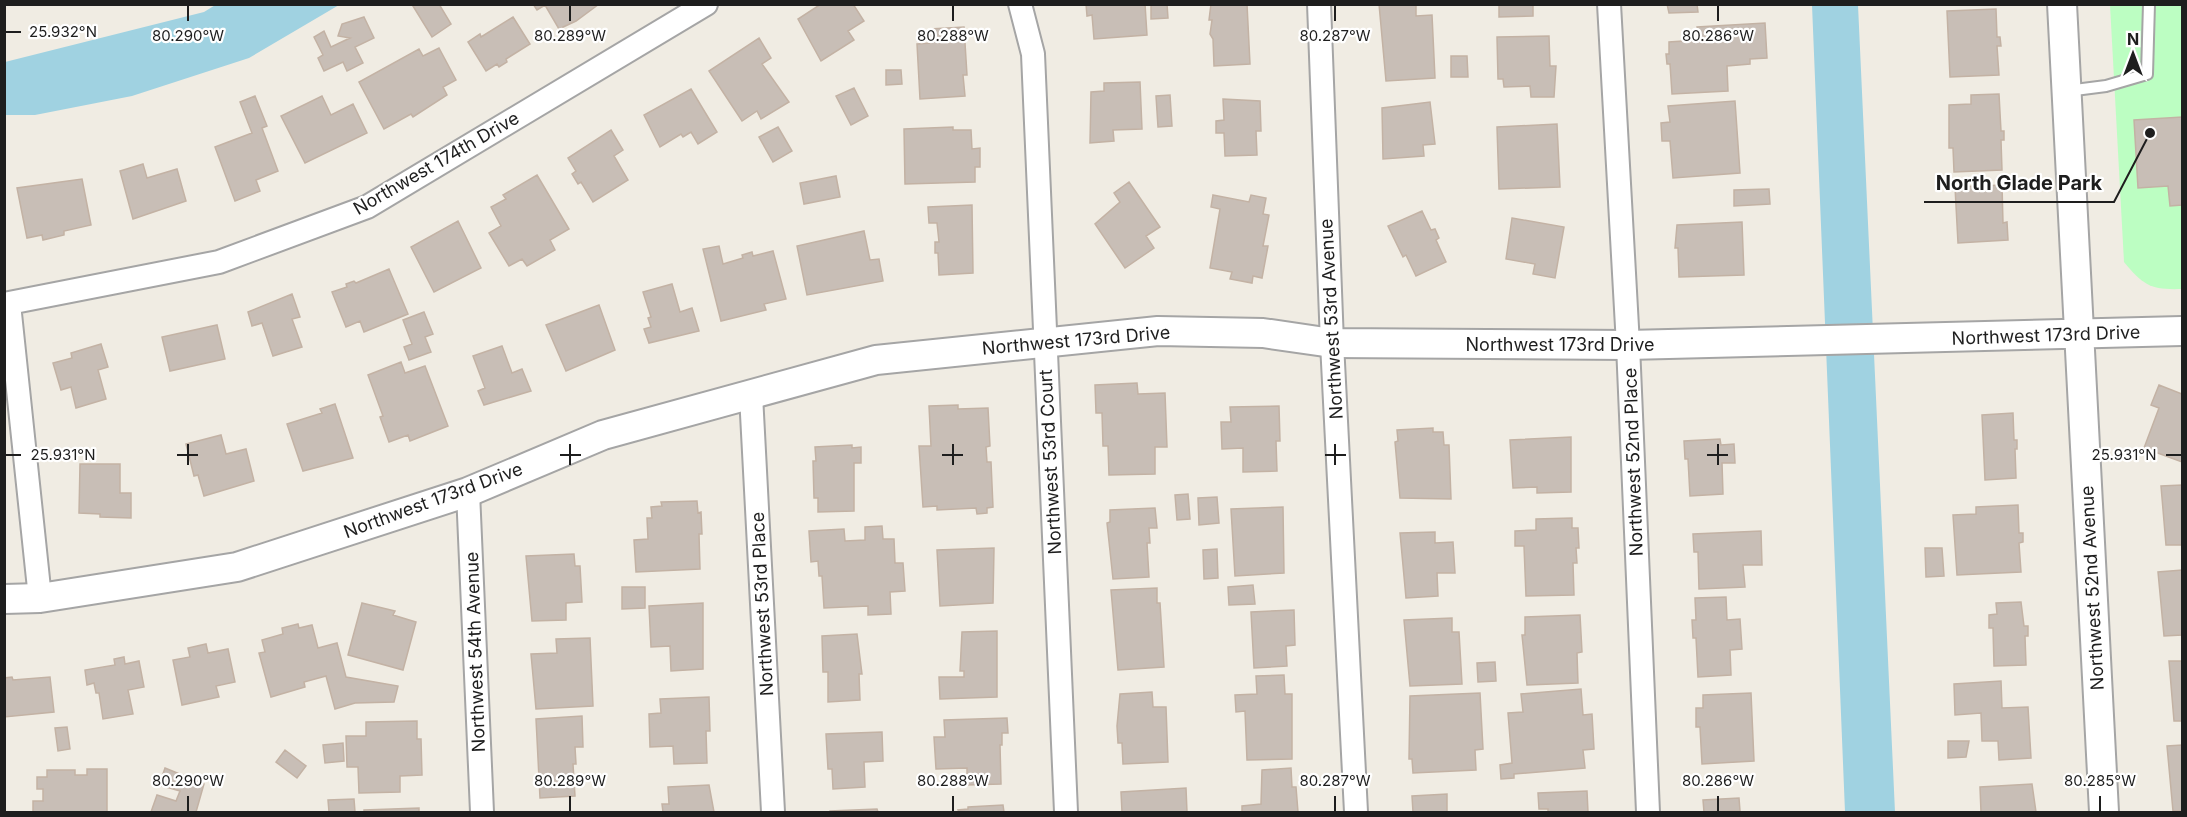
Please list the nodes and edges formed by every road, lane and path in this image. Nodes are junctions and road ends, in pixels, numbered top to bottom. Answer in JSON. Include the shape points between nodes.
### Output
{"nodes":[{"id":1,"x":706,"y":4,"type":"edge"},
{"id":2,"x":1020,"y":4,"type":"edge"},
{"id":3,"x":1318,"y":4,"type":"edge"},
{"id":4,"x":1609,"y":4,"type":"edge"},
{"id":5,"x":2062,"y":4,"type":"edge"},
{"id":6,"x":2149,"y":4,"type":"edge"},
{"id":7,"x":2066,"y":92,"type":"junction"},
{"id":8,"x":7,"y":304,"type":"edge"},
{"id":9,"x":2182,"y":331,"type":"edge"},
{"id":10,"x":2079,"y":334,"type":"junction"},
{"id":11,"x":1044,"y":342,"type":"junction"},
{"id":12,"x":1332,"y":343,"type":"junction"},
{"id":13,"x":1628,"y":345,"type":"junction"},
{"id":14,"x":751,"y":395,"type":"junction"},
{"id":15,"x":468,"y":492,"type":"junction"},
{"id":16,"x":40,"y":598,"type":"junction"},
{"id":17,"x":4,"y":599,"type":"edge"},
{"id":18,"x":482,"y":813,"type":"edge"},
{"id":19,"x":773,"y":813,"type":"edge"},
{"id":20,"x":1066,"y":813,"type":"edge"},
{"id":21,"x":1356,"y":813,"type":"edge"},
{"id":22,"x":1648,"y":813,"type":"edge"},
{"id":23,"x":2104,"y":813,"type":"edge"}],
"edges":[{"from":1,"to":8,"type":"street","name":"Northwest 174th Drive","via":[[367,207],[219,262]]},
{"from":2,"to":11,"type":"street","name":"Northwest 53rd Court","via":[[1033,54]]},
{"from":3,"to":12,"type":"street","name":"Northwest 53rd Avenue"},
{"from":4,"to":13,"type":"street","name":"Northwest 52nd Place"},
{"from":5,"to":7,"type":"street","name":"Northwest 52nd Avenue"},
{"from":6,"to":7,"type":"lane","via":[[2147,74]]},
{"from":7,"to":10,"type":"street","name":"Northwest 52nd Avenue"},
{"from":8,"to":16,"type":"street"},
{"from":9,"to":10,"type":"street","name":"Northwest 173rd Drive"},
{"from":10,"to":13,"type":"street","name":"Northwest 173rd Drive"},
{"from":10,"to":23,"type":"street","name":"Northwest 52nd Avenue"},
{"from":11,"to":12,"type":"street","name":"Northwest 173rd Drive","via":[[1158,331],[1263,333]]},
{"from":11,"to":14,"type":"street","name":"Northwest 173rd Drive","via":[[876,360]]},
{"from":11,"to":20,"type":"street","name":"Northwest 53rd Court"},
{"from":12,"to":13,"type":"street","name":"Northwest 173rd Drive"},
{"from":12,"to":21,"type":"street","name":"Northwest 53rd Avenue"},
{"from":13,"to":22,"type":"street","name":"Northwest 52nd Place"},
{"from":14,"to":15,"type":"street","name":"Northwest 173rd Drive","via":[[603,435]]},
{"from":14,"to":19,"type":"street","name":"Northwest 53rd Place"},
{"from":15,"to":16,"type":"street","name":"Northwest 173rd Drive","via":[[237,567]]},
{"from":15,"to":18,"type":"street","name":"Northwest 54th Avenue"},
{"from":16,"to":17,"type":"street","name":"Northwest 173rd Drive"}]}
